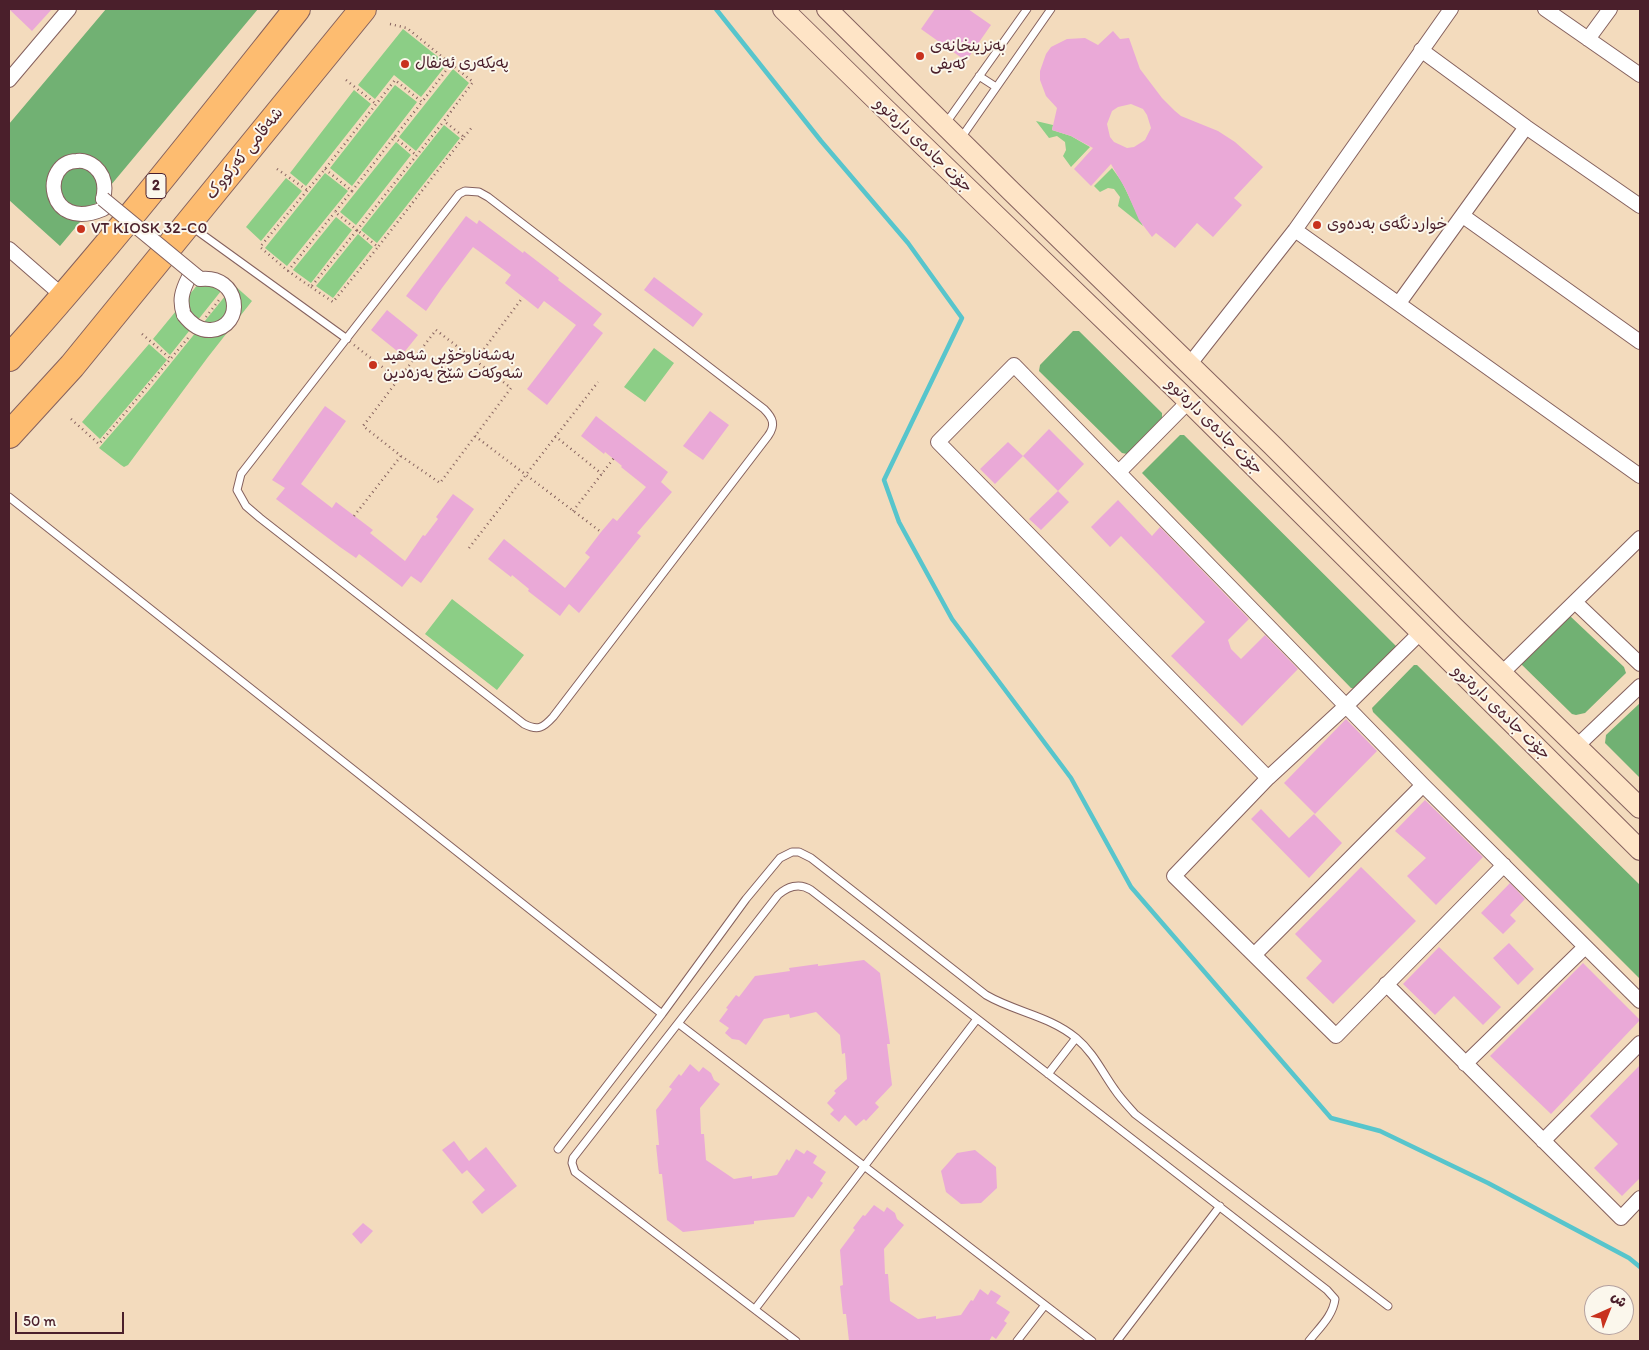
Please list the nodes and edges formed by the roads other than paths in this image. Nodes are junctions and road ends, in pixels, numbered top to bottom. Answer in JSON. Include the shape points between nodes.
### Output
{"nodes":[{"id":1,"x":69,"y":9,"type":"edge"},
{"id":2,"x":297,"y":9,"type":"edge"},
{"id":3,"x":363,"y":9,"type":"edge"},
{"id":4,"x":783,"y":9,"type":"edge"},
{"id":5,"x":827,"y":9,"type":"edge"},
{"id":6,"x":1027,"y":9,"type":"edge"},
{"id":7,"x":1051,"y":9,"type":"edge"},
{"id":8,"x":1451,"y":9,"type":"edge"},
{"id":9,"x":1545,"y":9,"type":"edge"},
{"id":10,"x":1610,"y":9,"type":"edge"},
{"id":11,"x":1588,"y":39,"type":"junction"},
{"id":12,"x":1421,"y":50,"type":"junction"},
{"id":13,"x":1640,"y":75,"type":"edge"},
{"id":14,"x":979,"y":76,"type":"junction"},
{"id":15,"x":9,"y":80,"type":"edge"},
{"id":16,"x":996,"y":87,"type":"junction"},
{"id":17,"x":944,"y":125,"type":"junction"},
{"id":18,"x":1526,"y":127,"type":"junction"},
{"id":19,"x":959,"y":140,"type":"junction"},
{"id":20,"x":1640,"y":206,"type":"edge"},
{"id":21,"x":103,"y":209,"type":"dead end"},
{"id":22,"x":1463,"y":216,"type":"junction"},
{"id":23,"x":188,"y":224,"type":"junction"},
{"id":24,"x":1295,"y":230,"type":"junction"},
{"id":25,"x":9,"y":249,"type":"edge"},
{"id":26,"x":189,"y":277,"type":"dead end"},
{"id":27,"x":64,"y":297,"type":"junction"},
{"id":28,"x":1399,"y":303,"type":"junction"},
{"id":29,"x":347,"y":339,"type":"junction"},
{"id":30,"x":1640,"y":342,"type":"edge"},
{"id":31,"x":9,"y":358,"type":"edge"},
{"id":32,"x":1190,"y":365,"type":"junction"},
{"id":33,"x":1188,"y":402,"type":"junction"},
{"id":34,"x":9,"y":435,"type":"edge"},
{"id":35,"x":1119,"y":472,"type":"junction"},
{"id":36,"x":1640,"y":476,"type":"edge"},
{"id":37,"x":9,"y":497,"type":"edge"},
{"id":38,"x":1344,"y":516,"type":"junction"},
{"id":39,"x":1324,"y":536,"type":"junction"},
{"id":40,"x":1640,"y":538,"type":"edge"},
{"id":41,"x":1574,"y":602,"type":"junction"},
{"id":42,"x":1420,"y":633,"type":"junction"},
{"id":43,"x":1640,"y":664,"type":"edge"},
{"id":44,"x":1502,"y":673,"type":"junction"},
{"id":45,"x":1640,"y":686,"type":"edge"},
{"id":46,"x":1346,"y":706,"type":"junction"},
{"id":47,"x":1576,"y":746,"type":"junction"},
{"id":48,"x":1268,"y":778,"type":"junction"},
{"id":49,"x":1423,"y":786,"type":"junction"},
{"id":50,"x":1640,"y":808,"type":"edge"},
{"id":51,"x":1640,"y":850,"type":"edge"},
{"id":52,"x":1504,"y":865,"type":"junction"},
{"id":53,"x":1585,"y":947,"type":"junction"},
{"id":54,"x":1254,"y":955,"type":"junction"},
{"id":55,"x":1386,"y":984,"type":"junction"},
{"id":56,"x":1640,"y":1001,"type":"edge"},
{"id":57,"x":662,"y":1014,"type":"junction"},
{"id":58,"x":977,"y":1019,"type":"junction"},
{"id":59,"x":679,"y":1024,"type":"junction"},
{"id":60,"x":1076,"y":1038,"type":"junction"},
{"id":61,"x":1640,"y":1042,"type":"edge"},
{"id":62,"x":1465,"y":1064,"type":"junction"},
{"id":63,"x":1048,"y":1074,"type":"junction"},
{"id":64,"x":1543,"y":1141,"type":"junction"},
{"id":65,"x":558,"y":1150,"type":"dead end"},
{"id":66,"x":864,"y":1166,"type":"junction"},
{"id":67,"x":1640,"y":1198,"type":"edge"},
{"id":68,"x":1220,"y":1206,"type":"junction"},
{"id":69,"x":1045,"y":1305,"type":"junction"},
{"id":70,"x":1388,"y":1306,"type":"dead end"},
{"id":71,"x":755,"y":1309,"type":"junction"},
{"id":72,"x":796,"y":1341,"type":"edge"},
{"id":73,"x":1017,"y":1341,"type":"edge"},
{"id":74,"x":1092,"y":1341,"type":"edge"},
{"id":75,"x":1117,"y":1341,"type":"edge"},
{"id":76,"x":1309,"y":1341,"type":"edge"}],
"edges":[{"from":1,"to":15,"type":"street"},
{"from":2,"to":27,"type":"highway","number":"2"},
{"from":3,"to":23,"type":"highway","name":"شەقامی کەرکووک"},
{"from":4,"to":33,"type":"main road","name":"جۆت جادەی دارەتوو"},
{"from":5,"to":17,"type":"main road","name":"جۆت جادەی دارەتوو"},
{"from":6,"to":14,"type":"lane"},
{"from":7,"to":16,"type":"lane"},
{"from":8,"to":12,"type":"street"},
{"from":9,"to":11,"type":"street"},
{"from":10,"to":11,"type":"street"},
{"from":11,"to":13,"type":"street"},
{"from":12,"to":18,"type":"street"},
{"from":12,"to":24,"type":"street"},
{"from":14,"to":16,"type":"lane"},
{"from":14,"to":17,"type":"lane"},
{"from":16,"to":19,"type":"lane"},
{"from":17,"to":19,"type":"main road","name":"جۆت جادەی دارەتوو"},
{"from":18,"to":20,"type":"street"},
{"from":18,"to":22,"type":"street"},
{"from":19,"to":32,"type":"main road","name":"جۆت جادەی دارەتوو"},
{"from":21,"to":26,"type":"street","bridge":true,"via":[[82,215],[64,209],[54,194],[53,184],[60,167],[82,160],[91,164],[104,179],[103,199],[200,279],[210,278],[227,287],[234,305],[224,326],[207,330],[198,328],[184,315],[180,297]]},
{"from":22,"to":28,"type":"street"},
{"from":22,"to":30,"type":"street"},
{"from":23,"to":29,"type":"lane"},
{"from":23,"to":34,"type":"highway","name":"شەقامی کەرکووک","via":[[72,366]]},
{"from":24,"to":28,"type":"street"},
{"from":24,"to":32,"type":"street"},
{"from":25,"to":27,"type":"street"},
{"from":27,"to":31,"type":"highway","number":"2"},
{"from":28,"to":36,"type":"street"},
{"from":29,"to":29,"type":"lane","via":[[241,474],[237,490],[246,506],[260,518],[533,728],[541,727],[553,717],[772,430],[772,419],[764,409],[488,197],[472,190],[459,194]]},
{"from":32,"to":38,"type":"main road","name":"جۆت جادەی دارەتوو"},
{"from":33,"to":35,"type":"street"},
{"from":33,"to":39,"type":"main road","name":"جۆت جادەی دارەتوو"},
{"from":35,"to":46,"type":"street"},
{"from":35,"to":48,"type":"street","via":[[1014,365],[938,442]]},
{"from":37,"to":57,"type":"lane"},
{"from":38,"to":39,"type":"main road"},
{"from":38,"to":44,"type":"main road","name":"جۆت جادەی دارەتوو"},
{"from":39,"to":42,"type":"main road","name":"جۆت جادەی دارەتوو"},
{"from":40,"to":41,"type":"street"},
{"from":41,"to":43,"type":"street"},
{"from":41,"to":44,"type":"street"},
{"from":42,"to":46,"type":"street"},
{"from":42,"to":51,"type":"main road","name":"جۆت جادەی دارەتوو"},
{"from":44,"to":47,"type":"main road","name":"جۆت جادەی دارەتوو"},
{"from":45,"to":47,"type":"street"},
{"from":46,"to":48,"type":"street"},
{"from":46,"to":49,"type":"street"},
{"from":47,"to":50,"type":"main road","name":"جۆت جادەی دارەتوو"},
{"from":48,"to":54,"type":"street","via":[[1174,876]]},
{"from":49,"to":52,"type":"street"},
{"from":49,"to":54,"type":"street"},
{"from":52,"to":53,"type":"street"},
{"from":52,"to":55,"type":"street"},
{"from":53,"to":56,"type":"street"},
{"from":53,"to":62,"type":"street"},
{"from":54,"to":55,"type":"street","via":[[1336,1036]]},
{"from":55,"to":62,"type":"street"},
{"from":57,"to":60,"type":"lane","via":[[776,863],[786,854],[799,852],[811,858],[986,995],[1011,1008],[1052,1022]]},
{"from":57,"to":65,"type":"lane"},
{"from":58,"to":59,"type":"lane","via":[[802,886],[787,888],[778,895]]},
{"from":58,"to":63,"type":"lane"},
{"from":58,"to":66,"type":"lane"},
{"from":59,"to":66,"type":"lane"},
{"from":59,"to":71,"type":"lane","via":[[573,1158],[572,1167]]},
{"from":60,"to":63,"type":"lane"},
{"from":60,"to":70,"type":"lane","via":[[1093,1055],[1114,1089],[1135,1114]]},
{"from":61,"to":64,"type":"street"},
{"from":62,"to":64,"type":"street"},
{"from":63,"to":68,"type":"lane"},
{"from":64,"to":67,"type":"street","via":[[1620,1218]]},
{"from":66,"to":69,"type":"lane"},
{"from":66,"to":71,"type":"lane"},
{"from":68,"to":75,"type":"lane"},
{"from":68,"to":76,"type":"lane","via":[[1332,1294],[1332,1310]]},
{"from":69,"to":73,"type":"lane"},
{"from":69,"to":74,"type":"lane"},
{"from":71,"to":72,"type":"lane"}]}
